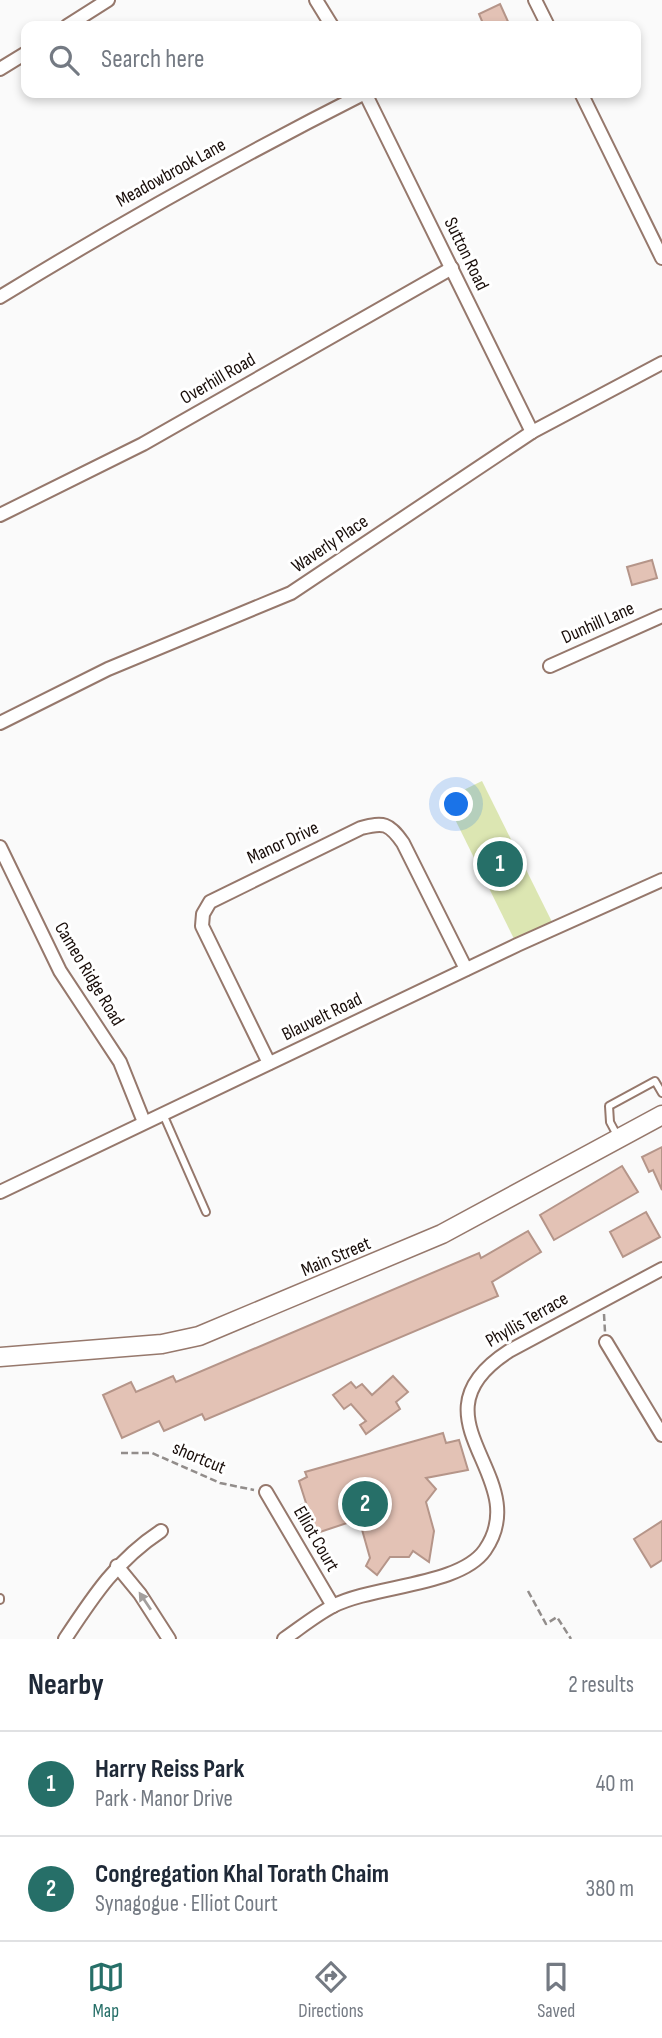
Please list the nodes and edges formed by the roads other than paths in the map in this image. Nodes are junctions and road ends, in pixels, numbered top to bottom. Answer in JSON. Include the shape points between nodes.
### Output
{"nodes":[{"id":1,"x":108,"y":0,"type":"edge"},
{"id":2,"x":316,"y":0,"type":"edge"},
{"id":3,"x":536,"y":0,"type":"edge"},
{"id":4,"x":75,"y":21,"type":"edge"},
{"id":5,"x":329,"y":21,"type":"edge"},
{"id":6,"x":546,"y":21,"type":"edge"},
{"id":7,"x":21,"y":55,"type":"edge"},
{"id":8,"x":0,"y":69,"type":"edge"},
{"id":9,"x":355,"y":98,"type":"edge"},
{"id":10,"x":367,"y":98,"type":"edge"},
{"id":11,"x":583,"y":98,"type":"edge"},
{"id":12,"x":662,"y":258,"type":"edge"},
{"id":13,"x":452,"y":268,"type":"junction"},
{"id":14,"x":0,"y":296,"type":"edge"},
{"id":15,"x":662,"y":363,"type":"edge"},
{"id":16,"x":532,"y":432,"type":"junction"},
{"id":17,"x":0,"y":516,"type":"edge"},
{"id":18,"x":662,"y":616,"type":"edge"},
{"id":19,"x":550,"y":666,"type":"dead end"},
{"id":20,"x":0,"y":723,"type":"edge"},
{"id":21,"x":0,"y":847,"type":"edge"},
{"id":22,"x":662,"y":880,"type":"edge"},
{"id":23,"x":466,"y":969,"type":"junction"},
{"id":24,"x":269,"y":1063,"type":"junction"},
{"id":25,"x":662,"y":1093,"type":"edge"},
{"id":26,"x":163,"y":1114,"type":"junction"},
{"id":27,"x":662,"y":1115,"type":"edge"},
{"id":28,"x":144,"y":1122,"type":"junction"},
{"id":29,"x":619,"y":1139,"type":"junction"},
{"id":30,"x":0,"y":1192,"type":"edge"},
{"id":31,"x":206,"y":1212,"type":"dead end"},
{"id":32,"x":662,"y":1269,"type":"edge"},
{"id":33,"x":606,"y":1342,"type":"road end"},
{"id":34,"x":0,"y":1357,"type":"edge"},
{"id":35,"x":662,"y":1435,"type":"edge"},
{"id":36,"x":266,"y":1492,"type":"road end"},
{"id":37,"x":161,"y":1531,"type":"dead end"},
{"id":38,"x":117,"y":1566,"type":"junction"},
{"id":39,"x":333,"y":1606,"type":"junction"},
{"id":40,"x":65,"y":1639,"type":"edge"},
{"id":41,"x":169,"y":1639,"type":"edge"},
{"id":42,"x":284,"y":1639,"type":"edge"}],
"edges":[{"from":1,"to":4,"type":"street"},
{"from":2,"to":5,"type":"street"},
{"from":3,"to":6,"type":"street"},
{"from":7,"to":8,"type":"street"},
{"from":9,"to":14,"type":"street","name":"Meadowbrook Lane","via":[[258,146]]},
{"from":10,"to":13,"type":"street","name":"Sutton Road"},
{"from":11,"to":12,"type":"street"},
{"from":13,"to":16,"type":"street","name":"Sutton Road"},
{"from":13,"to":17,"type":"street","name":"Overhill Road","via":[[143,444]]},
{"from":15,"to":16,"type":"street","name":"Waverly Place"},
{"from":16,"to":20,"type":"street","name":"Waverly Place","via":[[291,593],[108,669]]},
{"from":18,"to":19,"type":"street","name":"Dunhill Lane"},
{"from":21,"to":28,"type":"street","name":"Cameo Ridge Road","via":[[60,971],[120,1062]]},
{"from":22,"to":23,"type":"street","name":"Blauvelt Road"},
{"from":23,"to":24,"type":"street","name":"Blauvelt Road"},
{"from":23,"to":24,"type":"street","name":"Manor Drive","via":[[404,843],[380,823],[248,880],[210,902],[202,926]]},
{"from":24,"to":26,"type":"street","name":"Blauvelt Road"},
{"from":25,"to":29,"type":"lane","via":[[655,1080],[610,1106],[610,1122]]},
{"from":26,"to":28,"type":"street","name":"Blauvelt Road"},
{"from":26,"to":31,"type":"lane"},
{"from":27,"to":29,"type":"main road","name":"Main Street"},
{"from":28,"to":30,"type":"street","name":"Blauvelt Road"},
{"from":29,"to":34,"type":"main road","name":"Main Street","via":[[442,1234],[199,1336],[162,1344]]},
{"from":32,"to":39,"type":"street","name":"Phyllis Terrace","via":[[509,1351],[477,1377],[467,1409],[468,1426],[498,1501],[493,1532],[473,1563]]},
{"from":33,"to":35,"type":"street"},
{"from":36,"to":39,"type":"street","name":"Elliot Court"},
{"from":37,"to":38,"type":"street"},
{"from":38,"to":40,"type":"street"},
{"from":41,"to":38,"type":"street","one_way":true},
{"from":39,"to":42,"type":"street","name":"Phyllis Terrace"}]}
